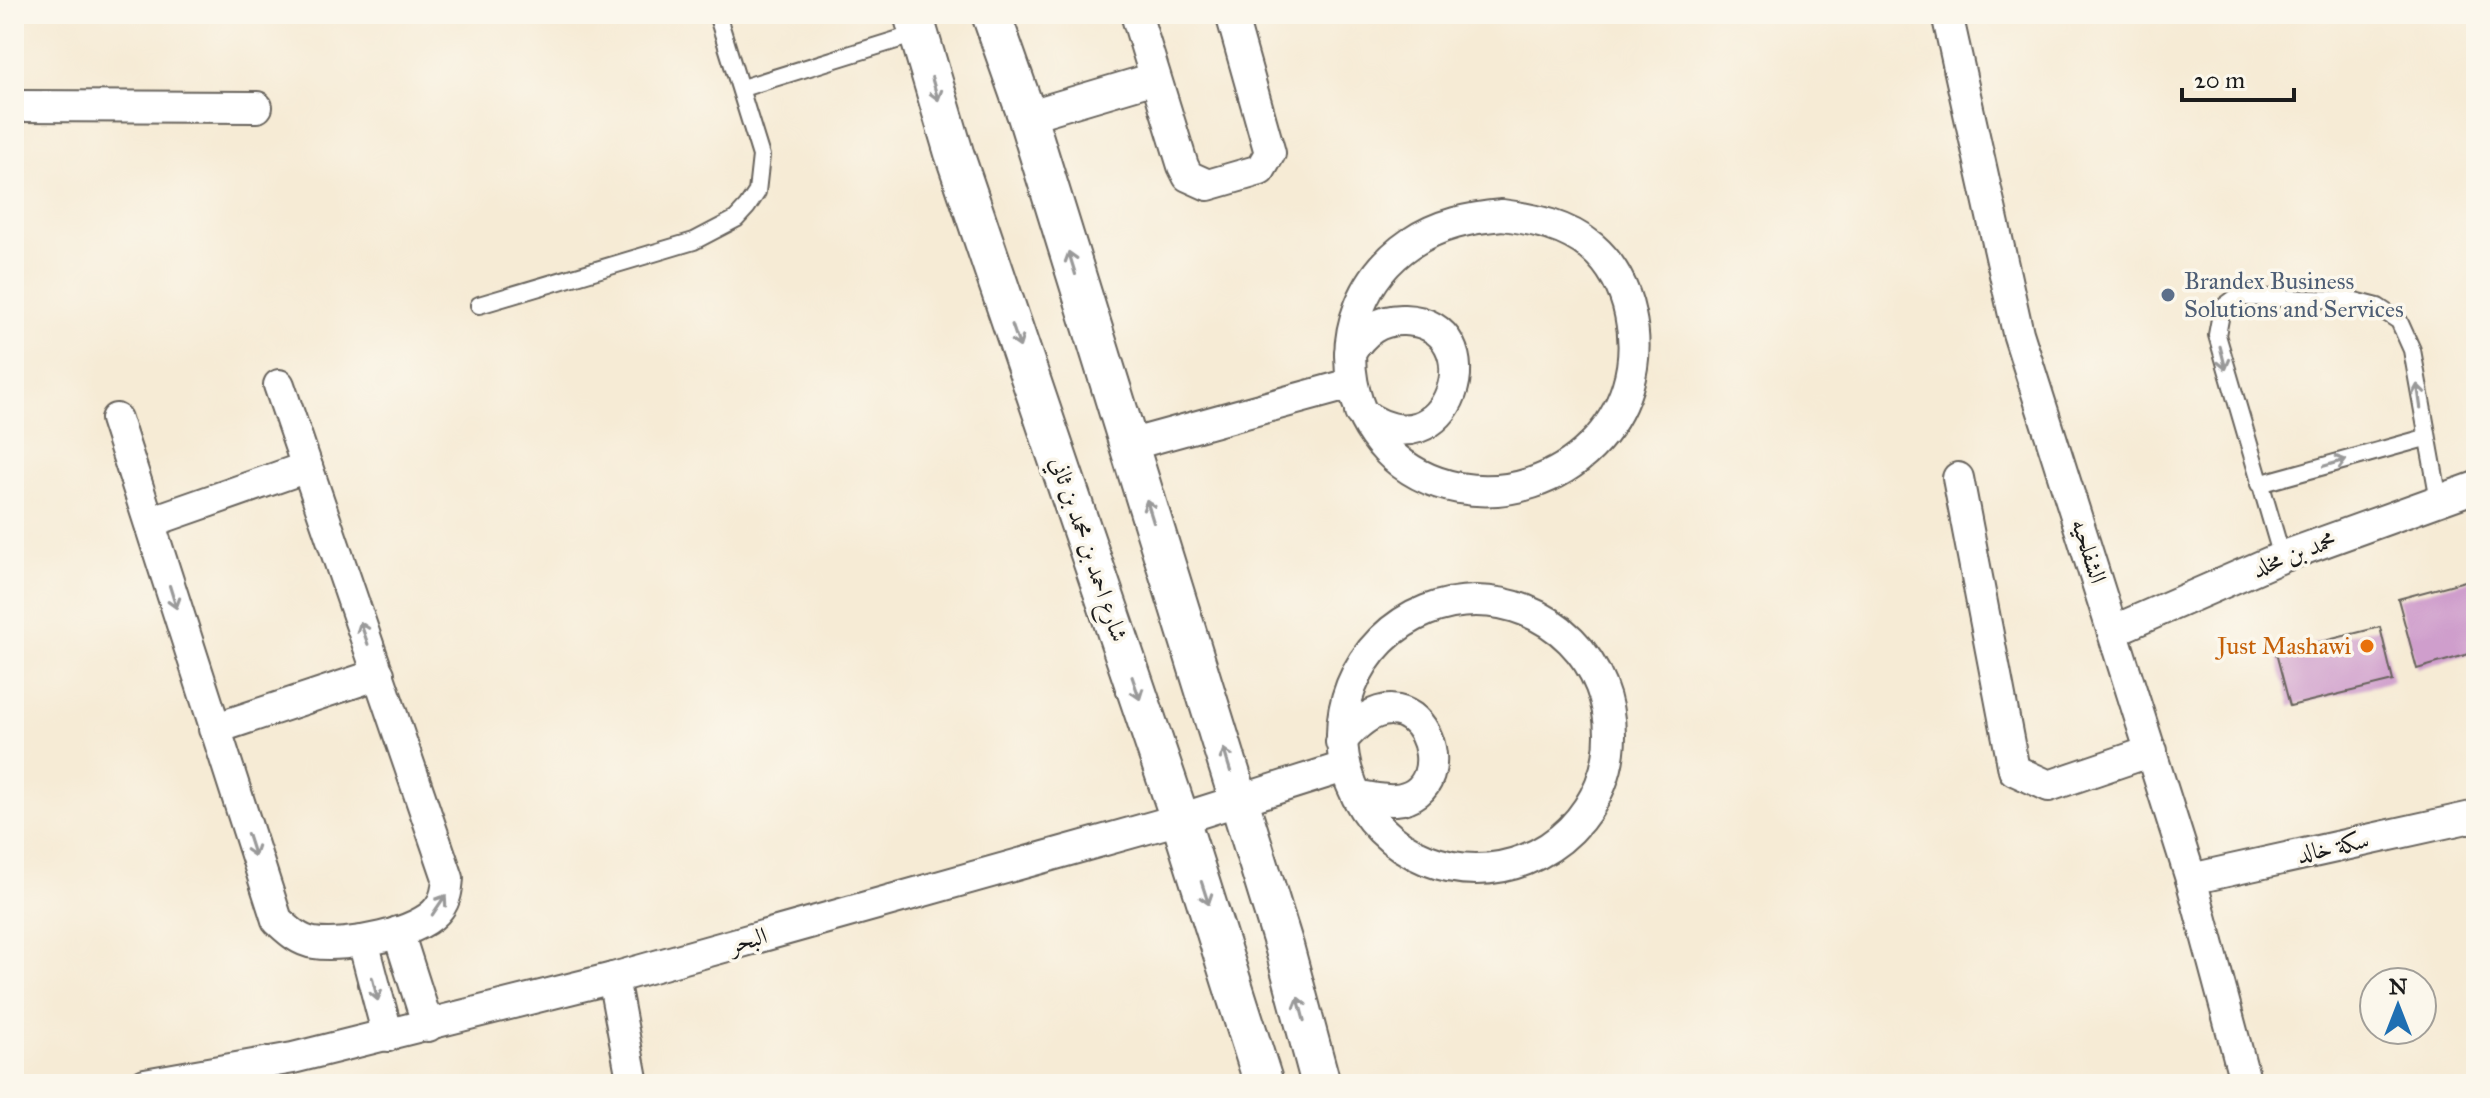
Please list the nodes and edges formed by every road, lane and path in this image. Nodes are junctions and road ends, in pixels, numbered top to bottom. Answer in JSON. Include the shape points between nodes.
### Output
{"nodes":[{"id":1,"x":717,"y":14,"type":"edge"},
{"id":2,"x":991,"y":14,"type":"edge"},
{"id":3,"x":1231,"y":14,"type":"edge"},
{"id":4,"x":1947,"y":14,"type":"edge"},
{"id":5,"x":1146,"y":17,"type":"edge"},
{"id":6,"x":916,"y":24,"type":"edge"},
{"id":7,"x":1155,"y":78,"type":"junction"},
{"id":8,"x":742,"y":88,"type":"junction"},
{"id":9,"x":14,"y":106,"type":"edge"},
{"id":10,"x":257,"y":107,"type":"dead end"},
{"id":11,"x":1027,"y":116,"type":"junction"},
{"id":12,"x":479,"y":305,"type":"dead end"},
{"id":13,"x":1350,"y":353,"type":"junction"},
{"id":14,"x":279,"y":385,"type":"dead end"},
{"id":15,"x":1356,"y":398,"type":"junction"},
{"id":16,"x":116,"y":419,"type":"dead end"},
{"id":17,"x":2425,"y":438,"type":"junction"},
{"id":18,"x":1129,"y":445,"type":"junction"},
{"id":19,"x":307,"y":467,"type":"junction"},
{"id":20,"x":1958,"y":478,"type":"dead end"},
{"id":21,"x":2259,"y":484,"type":"junction"},
{"id":22,"x":2476,"y":487,"type":"edge"},
{"id":23,"x":2439,"y":500,"type":"junction"},
{"id":24,"x":150,"y":522,"type":"junction"},
{"id":25,"x":2282,"y":557,"type":"junction"},
{"id":26,"x":2115,"y":630,"type":"junction"},
{"id":27,"x":379,"y":674,"type":"junction"},
{"id":28,"x":214,"y":729,"type":"junction"},
{"id":29,"x":2152,"y":751,"type":"junction"},
{"id":30,"x":1342,"y":754,"type":"junction"},
{"id":31,"x":1358,"y":796,"type":"junction"},
{"id":32,"x":1239,"y":799,"type":"junction"},
{"id":33,"x":2476,"y":816,"type":"edge"},
{"id":34,"x":1180,"y":819,"type":"junction"},
{"id":35,"x":2191,"y":879,"type":"junction"},
{"id":36,"x":398,"y":932,"type":"junction"},
{"id":37,"x":363,"y":941,"type":"junction"},
{"id":38,"x":613,"y":978,"type":"junction"},
{"id":39,"x":428,"y":1026,"type":"junction"},
{"id":40,"x":388,"y":1036,"type":"junction"},
{"id":41,"x":145,"y":1084,"type":"edge"},
{"id":42,"x":633,"y":1084,"type":"edge"},
{"id":43,"x":1264,"y":1084,"type":"edge"},
{"id":44,"x":1321,"y":1084,"type":"edge"},
{"id":45,"x":2246,"y":1084,"type":"edge"}],
"edges":[{"from":1,"to":8,"type":"lane"},
{"from":2,"to":11,"type":"street"},
{"from":3,"to":7,"type":"street","via":[[1270,153],[1260,170],[1208,185],[1188,176]]},
{"from":4,"to":26,"type":"street","name":"الشفلحيه","via":[[2018,333]]},
{"from":5,"to":7,"type":"street"},
{"from":6,"to":8,"type":"lane"},
{"from":6,"to":34,"type":"street","name":"شارع احمد بن محمد بن ثاني","one_way":true,"via":[[954,153]]},
{"from":7,"to":11,"type":"street"},
{"from":8,"to":12,"type":"lane","via":[[761,173],[757,192],[736,219],[694,241]]},
{"from":9,"to":10,"type":"street"},
{"from":18,"to":11,"type":"street","one_way":true},
{"from":13,"to":15,"type":"street"},
{"from":13,"to":15,"type":"street","via":[[1375,326],[1393,319],[1412,320],[1444,339],[1457,374],[1444,409],[1430,422],[1412,428],[1375,423]]},
{"from":13,"to":15,"type":"street","via":[[1354,321],[1367,291],[1410,243],[1439,227],[1502,215],[1545,223],[1592,247],[1614,271],[1634,329],[1628,390],[1598,443],[1562,471],[1519,488],[1458,487],[1427,478],[1400,463],[1377,441]]},
{"from":14,"to":19,"type":"street"},
{"from":15,"to":18,"type":"street"},
{"from":16,"to":24,"type":"street"},
{"from":21,"to":17,"type":"lane","one_way":true},
{"from":17,"to":21,"type":"lane","one_way":true,"via":[[2412,350],[2399,321],[2378,307],[2351,300],[2237,297],[2222,308],[2217,335]]},
{"from":17,"to":23,"type":"lane"},
{"from":32,"to":18,"type":"street","one_way":true},
{"from":19,"to":24,"type":"street"},
{"from":27,"to":19,"type":"street","one_way":true},
{"from":20,"to":29,"type":"street","via":[[2014,770],[2049,786]]},
{"from":21,"to":25,"type":"lane"},
{"from":22,"to":23,"type":"street","name":"محمد بن مخلد"},
{"from":23,"to":25,"type":"street","name":"محمد بن مخلد"},
{"from":24,"to":28,"type":"street","one_way":true},
{"from":25,"to":26,"type":"street","name":"محمد بن مخلد"},
{"from":26,"to":29,"type":"street","name":"الشفلحيه"},
{"from":27,"to":28,"type":"street"},
{"from":36,"to":27,"type":"street","one_way":true,"via":[[438,910],[448,878]]},
{"from":28,"to":37,"type":"street","one_way":true,"via":[[277,920],[313,943]]},
{"from":29,"to":35,"type":"street","name":"الشفلحيه"},
{"from":30,"to":31,"type":"street"},
{"from":30,"to":31,"type":"street","via":[[1368,714],[1401,711],[1426,732],[1433,766],[1425,783],[1396,800]]},
{"from":30,"to":31,"type":"street","via":[[1348,690],[1375,645],[1418,614],[1456,603],[1495,602],[1545,620],[1566,636],[1597,678],[1606,703],[1609,755],[1591,804],[1556,843],[1533,857],[1482,869],[1430,861],[1384,834]]},
{"from":30,"to":32,"type":"street","name":"البحر"},
{"from":32,"to":34,"type":"street","name":"البحر"},
{"from":44,"to":32,"type":"street","one_way":true},
{"from":33,"to":35,"type":"street","name":"سكة خالد"},
{"from":34,"to":38,"type":"street","name":"البحر"},
{"from":34,"to":43,"type":"street","name":"شارع احمد بن محمد بن ثاني","one_way":true},
{"from":35,"to":45,"type":"street","name":"الشفلحيه"},
{"from":36,"to":37,"type":"street"},
{"from":36,"to":39,"type":"street"},
{"from":37,"to":40,"type":"street","one_way":true},
{"from":38,"to":39,"type":"street","name":"البحر"},
{"from":38,"to":42,"type":"street"},
{"from":39,"to":40,"type":"street","name":"البحر"},
{"from":40,"to":41,"type":"street","name":"البحر"}]}
